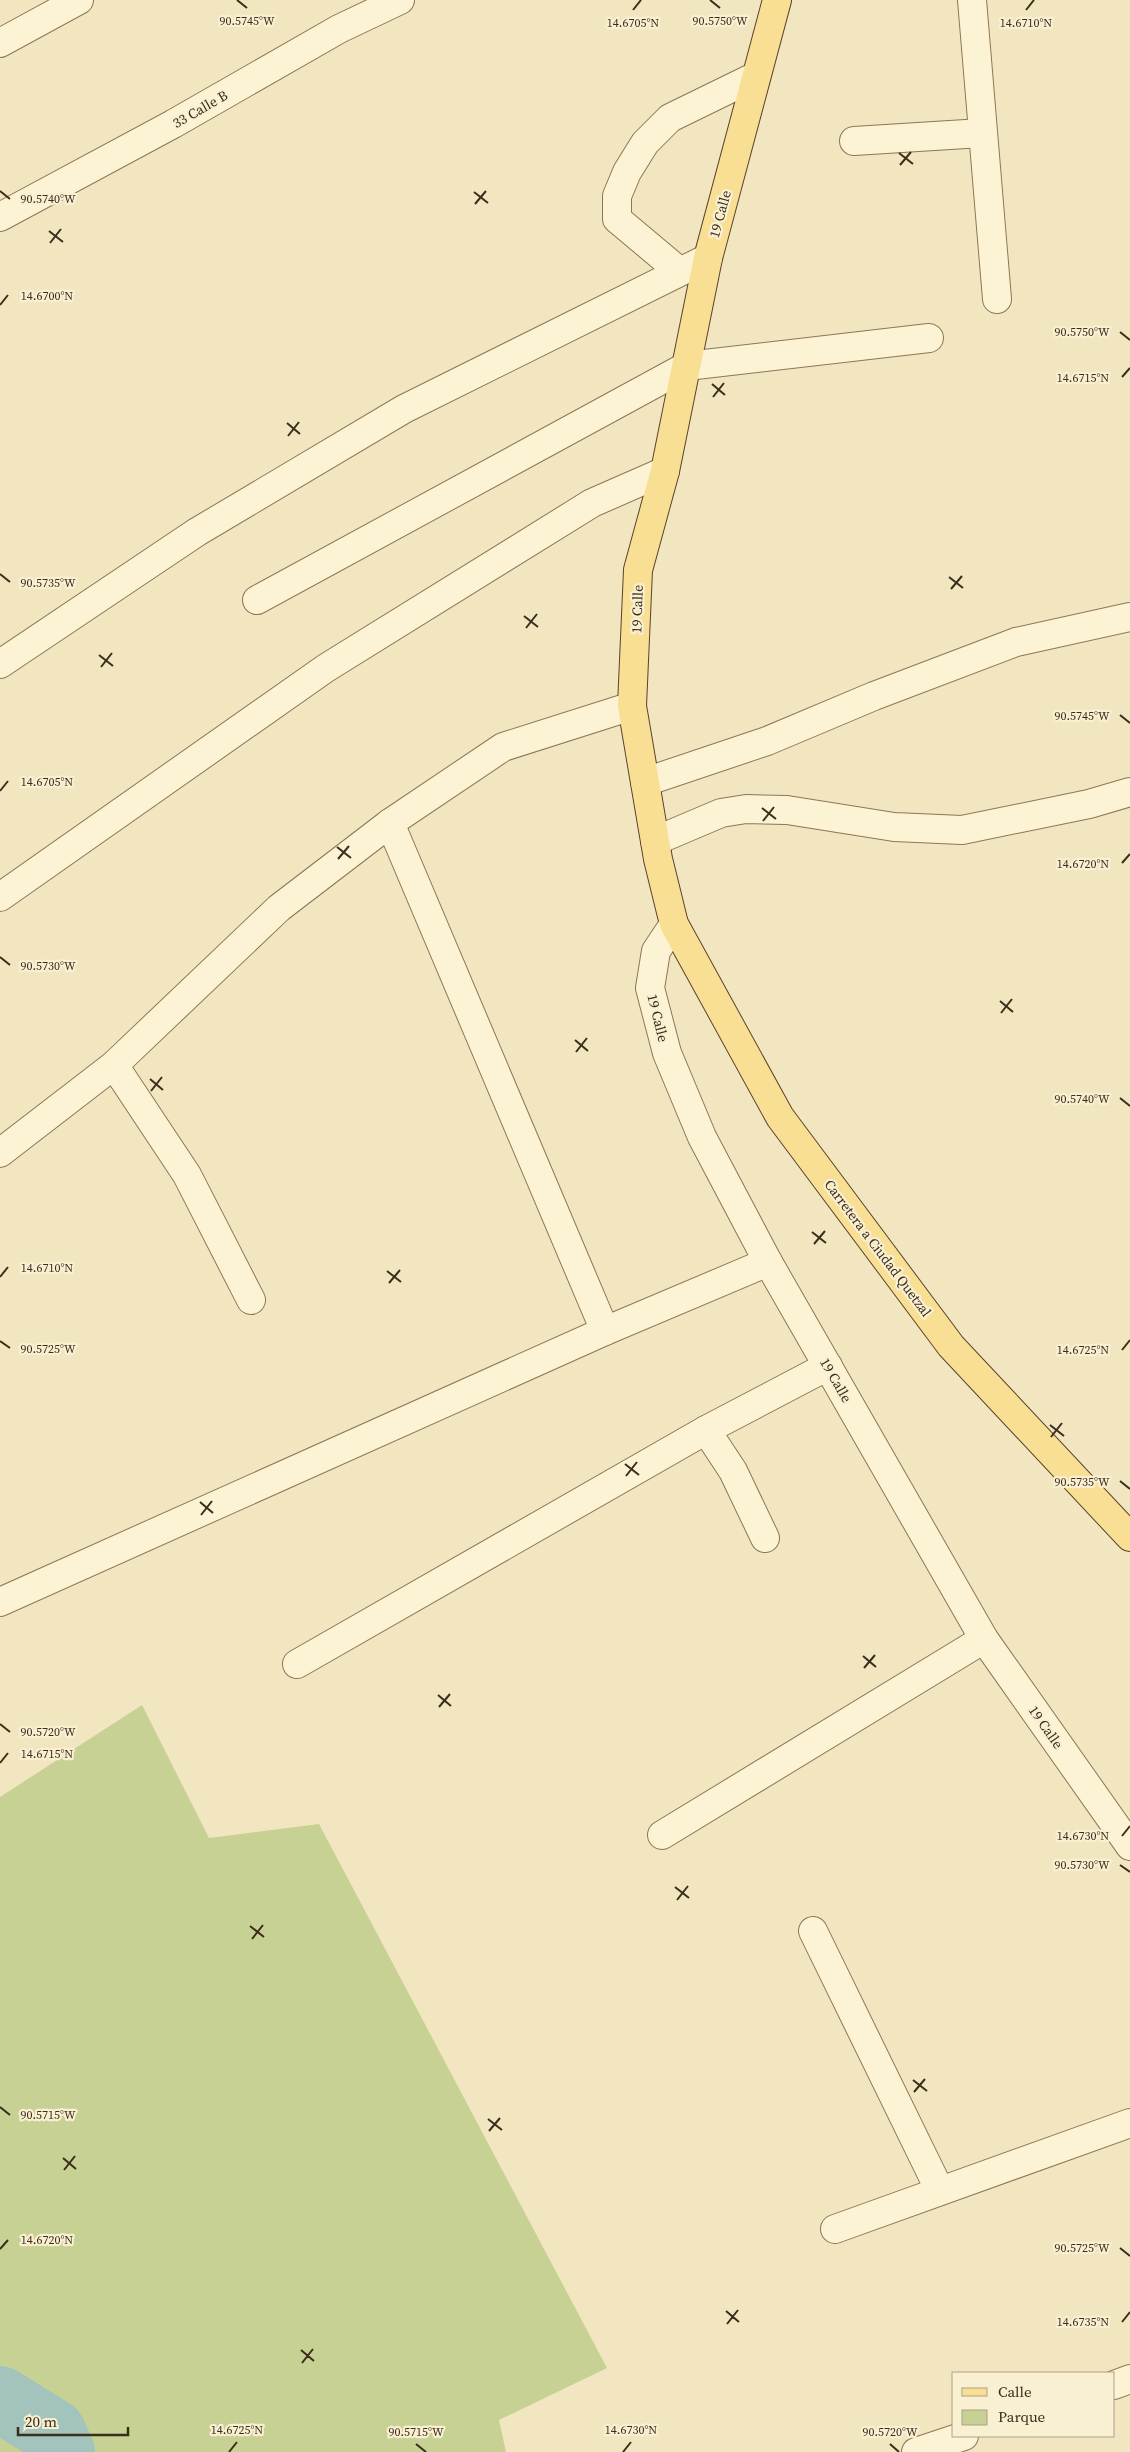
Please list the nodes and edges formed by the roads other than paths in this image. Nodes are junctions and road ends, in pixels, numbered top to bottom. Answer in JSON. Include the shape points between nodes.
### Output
{"nodes":[{"id":1,"x":79,"y":0,"type":"edge"},
{"id":2,"x":400,"y":0,"type":"edge"},
{"id":3,"x":777,"y":0,"type":"edge"},
{"id":4,"x":972,"y":0,"type":"edge"},
{"id":5,"x":0,"y":43,"type":"edge"},
{"id":6,"x":756,"y":76,"type":"junction"},
{"id":7,"x":982,"y":133,"type":"junction"},
{"id":8,"x":854,"y":141,"type":"dead end"},
{"id":9,"x":0,"y":217,"type":"edge"},
{"id":10,"x":708,"y":258,"type":"junction"},
{"id":11,"x":680,"y":271,"type":"junction"},
{"id":12,"x":997,"y":299,"type":"dead end"},
{"id":13,"x":929,"y":338,"type":"dead end"},
{"id":14,"x":687,"y":366,"type":"junction"},
{"id":15,"x":665,"y":471,"type":"junction"},
{"id":16,"x":257,"y":600,"type":"dead end"},
{"id":17,"x":1130,"y":617,"type":"edge"},
{"id":18,"x":0,"y":664,"type":"edge"},
{"id":19,"x":632,"y":706,"type":"junction"},
{"id":20,"x":645,"y":782,"type":"junction"},
{"id":21,"x":1130,"y":792,"type":"edge"},
{"id":22,"x":390,"y":823,"type":"junction"},
{"id":23,"x":655,"y":841,"type":"junction"},
{"id":24,"x":0,"y":897,"type":"edge"},
{"id":25,"x":674,"y":924,"type":"junction"},
{"id":26,"x":114,"y":1065,"type":"junction"},
{"id":27,"x":0,"y":1153,"type":"edge"},
{"id":28,"x":768,"y":1262,"type":"junction"},
{"id":29,"x":251,"y":1300,"type":"dead end"},
{"id":30,"x":605,"y":1330,"type":"junction"},
{"id":31,"x":828,"y":1366,"type":"junction"},
{"id":32,"x":706,"y":1430,"type":"junction"},
{"id":33,"x":1130,"y":1536,"type":"edge"},
{"id":34,"x":765,"y":1538,"type":"dead end"},
{"id":35,"x":0,"y":1602,"type":"edge"},
{"id":36,"x":984,"y":1640,"type":"junction"},
{"id":37,"x":297,"y":1664,"type":"dead end"},
{"id":38,"x":662,"y":1835,"type":"dead end"},
{"id":39,"x":1130,"y":1846,"type":"edge"},
{"id":40,"x":813,"y":1931,"type":"dead end"},
{"id":41,"x":1130,"y":2123,"type":"edge"},
{"id":42,"x":940,"y":2191,"type":"junction"},
{"id":43,"x":835,"y":2228,"type":"dead end"},
{"id":44,"x":1130,"y":2379,"type":"edge"},
{"id":45,"x":1115,"y":2384,"type":"edge"},
{"id":46,"x":961,"y":2437,"type":"edge"},
{"id":47,"x":916,"y":2452,"type":"edge"}],
"edges":[{"from":1,"to":5,"type":"street"},
{"from":2,"to":9,"type":"street","name":"33 Calle B","via":[[339,29],[173,124]]},
{"from":3,"to":6,"type":"main road","name":"19 Calle"},
{"from":4,"to":7,"type":"street"},
{"from":6,"to":10,"type":"main road","name":"19 Calle"},
{"from":6,"to":11,"type":"street","via":[[670,118],[644,143],[617,196],[617,219]]},
{"from":7,"to":8,"type":"street"},
{"from":7,"to":12,"type":"street"},
{"from":10,"to":11,"type":"street"},
{"from":10,"to":14,"type":"main road","name":"19 Calle"},
{"from":11,"to":18,"type":"street","via":[[404,409],[197,532]]},
{"from":13,"to":14,"type":"street"},
{"from":14,"to":15,"type":"main road","name":"19 Calle"},
{"from":14,"to":16,"type":"street"},
{"from":15,"to":19,"type":"main road","name":"19 Calle","via":[[638,570]]},
{"from":15,"to":24,"type":"street","via":[[592,503],[326,668]]},
{"from":17,"to":20,"type":"street","via":[[1016,642],[767,741]]},
{"from":19,"to":20,"type":"main road","name":"19 Calle"},
{"from":19,"to":22,"type":"street","via":[[503,747]]},
{"from":20,"to":23,"type":"main road","name":"19 Calle"},
{"from":21,"to":23,"type":"street","via":[[1089,804],[962,830],[894,827],[787,810],[746,809],[721,813]]},
{"from":22,"to":26,"type":"street","via":[[279,908]]},
{"from":22,"to":30,"type":"street"},
{"from":23,"to":25,"type":"main road","name":"19 Calle"},
{"from":25,"to":28,"type":"street","name":"19 Calle","via":[[656,951],[650,988],[667,1053],[702,1137]]},
{"from":25,"to":33,"type":"main road","name":"Carretera a Ciudad Quetzal","via":[[780,1117],[951,1346]]},
{"from":26,"to":27,"type":"street"},
{"from":26,"to":29,"type":"street","via":[[186,1175]]},
{"from":28,"to":30,"type":"street"},
{"from":28,"to":31,"type":"street","name":"19 Calle"},
{"from":30,"to":35,"type":"street"},
{"from":31,"to":32,"type":"street"},
{"from":31,"to":36,"type":"street","name":"19 Calle"},
{"from":32,"to":34,"type":"street","via":[[732,1471]]},
{"from":32,"to":37,"type":"street"},
{"from":36,"to":38,"type":"street"},
{"from":36,"to":39,"type":"street","name":"19 Calle"},
{"from":40,"to":42,"type":"street"},
{"from":41,"to":42,"type":"street"},
{"from":42,"to":43,"type":"street"},
{"from":44,"to":45,"type":"street"},
{"from":46,"to":47,"type":"street"}]}
